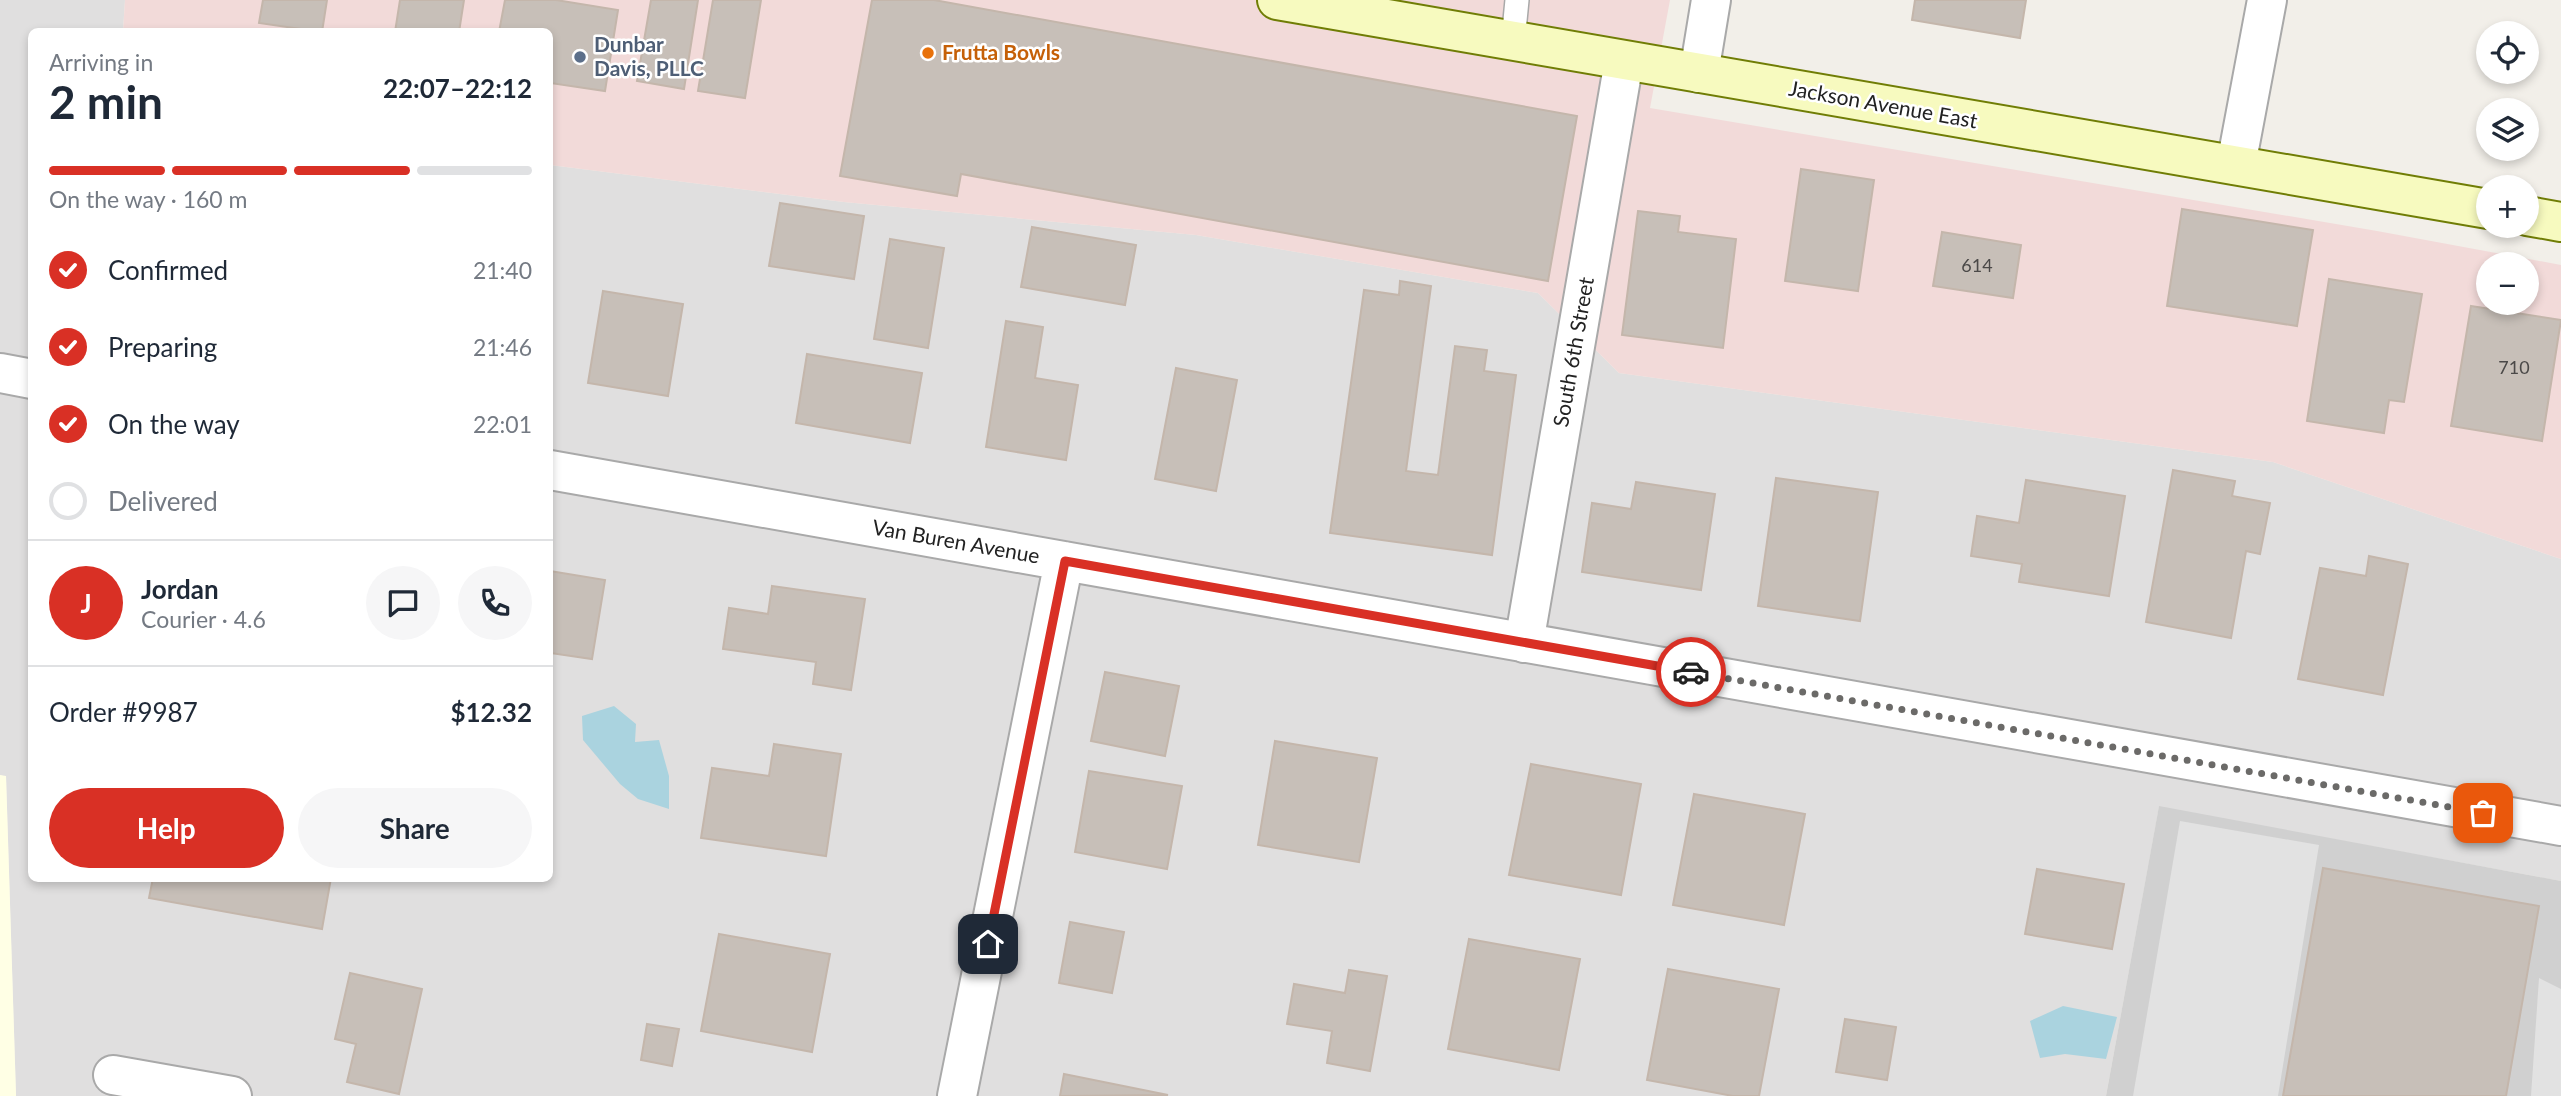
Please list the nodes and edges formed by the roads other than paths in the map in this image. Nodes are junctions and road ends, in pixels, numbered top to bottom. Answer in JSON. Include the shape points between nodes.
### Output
{"nodes":[{"id":1,"x":1277,"y":0,"type":"edge"},
{"id":2,"x":1517,"y":0,"type":"edge"},
{"id":3,"x":1711,"y":0,"type":"edge"},
{"id":4,"x":2267,"y":0,"type":"edge"},
{"id":5,"x":1514,"y":41,"type":"junction"},
{"id":6,"x":1624,"y":61,"type":"junction"},
{"id":7,"x":1699,"y":74,"type":"junction"},
{"id":8,"x":2236,"y":165,"type":"junction"},
{"id":9,"x":2476,"y":207,"type":"edge"},
{"id":10,"x":2539,"y":218,"type":"edge"},
{"id":11,"x":2561,"y":222,"type":"edge"},
{"id":12,"x":0,"y":373,"type":"edge"},
{"id":13,"x":28,"y":378,"type":"edge"},
{"id":14,"x":553,"y":471,"type":"edge"},
{"id":15,"x":1065,"y":561,"type":"junction"},
{"id":16,"x":1524,"y":643,"type":"junction"},
{"id":17,"x":2561,"y":826,"type":"edge"},
{"id":18,"x":113,"y":1075,"type":"dead end"},
{"id":19,"x":232,"y":1096,"type":"edge"},
{"id":20,"x":957,"y":1096,"type":"edge"}],
"edges":[{"from":1,"to":5,"type":"main road","name":"Jackson Avenue East"},
{"from":2,"to":5,"type":"lane"},
{"from":3,"to":7,"type":"street"},
{"from":4,"to":8,"type":"street"},
{"from":5,"to":6,"type":"main road","name":"Jackson Avenue East"},
{"from":6,"to":7,"type":"main road","name":"Jackson Avenue East"},
{"from":6,"to":16,"type":"street","name":"South 6th Street"},
{"from":7,"to":8,"type":"main road","name":"Jackson Avenue East"},
{"from":8,"to":9,"type":"main road","name":"Jackson Avenue East"},
{"from":10,"to":11,"type":"main road"},
{"from":12,"to":13,"type":"street"},
{"from":14,"to":15,"type":"street","name":"Van Buren Avenue"},
{"from":15,"to":16,"type":"street","name":"Van Buren Avenue"},
{"from":15,"to":20,"type":"street"},
{"from":16,"to":17,"type":"street","name":"Van Buren Avenue"},
{"from":18,"to":19,"type":"street"}]}
